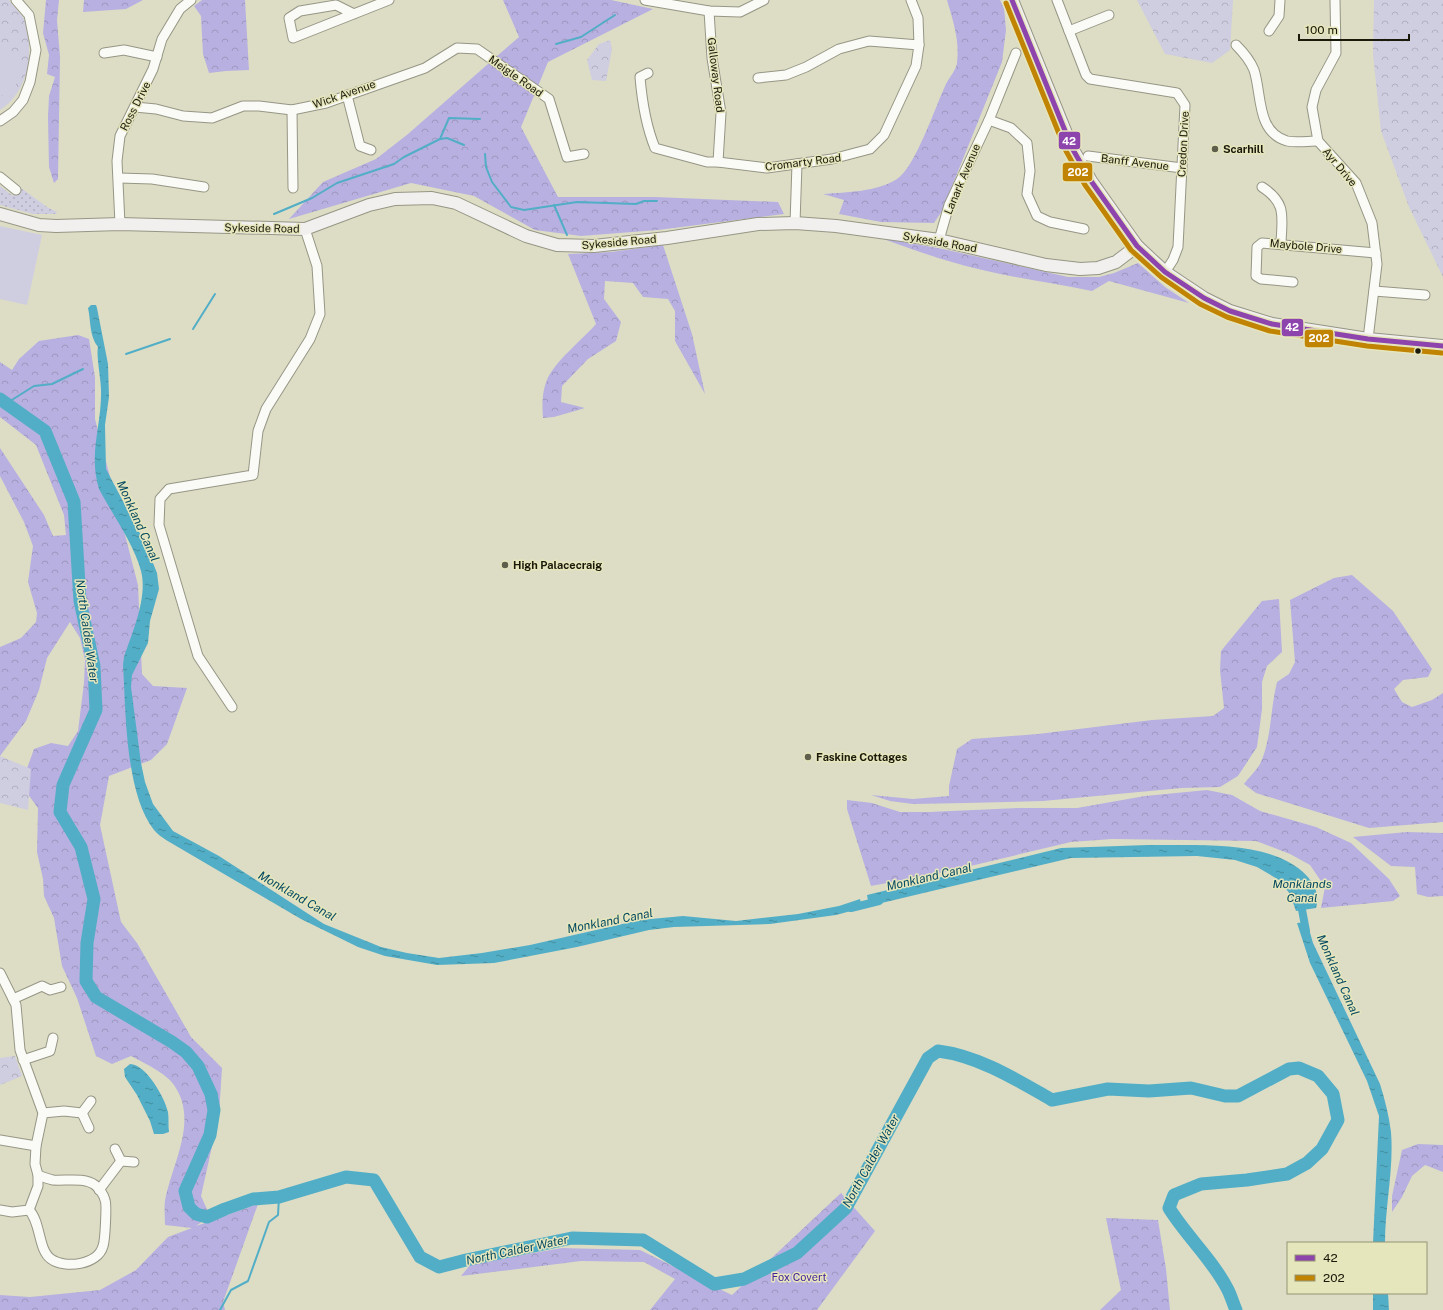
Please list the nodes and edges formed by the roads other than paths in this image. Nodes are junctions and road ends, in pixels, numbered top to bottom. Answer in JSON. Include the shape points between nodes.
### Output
{"nodes":[{"id":1,"x":16,"y":0,"type":"edge"},
{"id":2,"x":191,"y":0,"type":"edge"},
{"id":3,"x":389,"y":0,"type":"edge"},
{"id":4,"x":645,"y":0,"type":"edge"},
{"id":5,"x":764,"y":0,"type":"edge"},
{"id":6,"x":912,"y":0,"type":"edge"},
{"id":7,"x":1012,"y":0,"type":"edge"},
{"id":8,"x":1057,"y":0,"type":"edge"},
{"id":9,"x":1280,"y":0,"type":"edge"},
{"id":10,"x":1335,"y":0,"type":"edge"},
{"id":11,"x":709,"y":11,"type":"junction"},
{"id":12,"x":354,"y":14,"type":"junction"},
{"id":13,"x":1109,"y":15,"type":"dead end"},
{"id":14,"x":1069,"y":31,"type":"junction"},
{"id":15,"x":1269,"y":31,"type":"dead end"},
{"id":16,"x":919,"y":45,"type":"junction"},
{"id":17,"x":1236,"y":45,"type":"dead end"},
{"id":18,"x":478,"y":49,"type":"joint"},
{"id":19,"x":104,"y":53,"type":"dead end"},
{"id":20,"x":1016,"y":53,"type":"dead end"},
{"id":21,"x":157,"y":57,"type":"junction"},
{"id":22,"x":648,"y":73,"type":"dead end"},
{"id":23,"x":758,"y":78,"type":"dead end"},
{"id":24,"x":347,"y":95,"type":"junction"},
{"id":25,"x":135,"y":107,"type":"junction"},
{"id":26,"x":292,"y":110,"type":"junction"},
{"id":27,"x":989,"y":120,"type":"junction"},
{"id":28,"x":0,"y":121,"type":"edge"},
{"id":29,"x":1318,"y":141,"type":"junction"},
{"id":30,"x":371,"y":150,"type":"dead end"},
{"id":31,"x":584,"y":154,"type":"dead end"},
{"id":32,"x":1088,"y":156,"type":"dead end"},
{"id":33,"x":718,"y":162,"type":"junction"},
{"id":34,"x":797,"y":164,"type":"junction"},
{"id":35,"x":1182,"y":168,"type":"junction"},
{"id":36,"x":0,"y":177,"type":"edge"},
{"id":37,"x":119,"y":178,"type":"junction"},
{"id":38,"x":204,"y":187,"type":"dead end"},
{"id":39,"x":1262,"y":187,"type":"dead end"},
{"id":40,"x":293,"y":188,"type":"dead end"},
{"id":41,"x":16,"y":190,"type":"dead end"},
{"id":42,"x":0,"y":214,"type":"edge"},
{"id":43,"x":795,"y":223,"type":"junction"},
{"id":44,"x":120,"y":224,"type":"junction"},
{"id":45,"x":305,"y":229,"type":"junction"},
{"id":46,"x":1084,"y":229,"type":"dead end"},
{"id":47,"x":939,"y":240,"type":"junction"},
{"id":48,"x":1281,"y":243,"type":"junction"},
{"id":49,"x":1137,"y":246,"type":"junction"},
{"id":50,"x":1376,"y":253,"type":"junction"},
{"id":51,"x":1165,"y":272,"type":"junction"},
{"id":52,"x":1293,"y":282,"type":"dead end"},
{"id":53,"x":1374,"y":291,"type":"junction"},
{"id":54,"x":1425,"y":295,"type":"dead end"},
{"id":55,"x":1368,"y":339,"type":"junction"},
{"id":56,"x":1443,"y":346,"type":"edge"},
{"id":57,"x":232,"y":707,"type":"dead end"},
{"id":58,"x":0,"y":973,"type":"edge"},
{"id":59,"x":61,"y":987,"type":"dead end"},
{"id":60,"x":13,"y":998,"type":"junction"},
{"id":61,"x":53,"y":1038,"type":"dead end"},
{"id":62,"x":23,"y":1060,"type":"junction"},
{"id":63,"x":91,"y":1101,"type":"dead end"},
{"id":64,"x":43,"y":1113,"type":"junction"},
{"id":65,"x":82,"y":1113,"type":"junction"},
{"id":66,"x":89,"y":1128,"type":"dead end"},
{"id":67,"x":0,"y":1140,"type":"edge"},
{"id":68,"x":36,"y":1146,"type":"junction"},
{"id":69,"x":115,"y":1149,"type":"dead end"},
{"id":70,"x":121,"y":1161,"type":"junction"},
{"id":71,"x":134,"y":1162,"type":"dead end"},
{"id":72,"x":38,"y":1175,"type":"junction"},
{"id":73,"x":99,"y":1190,"type":"junction"},
{"id":74,"x":0,"y":1210,"type":"edge"},
{"id":75,"x":29,"y":1210,"type":"junction"}],
"edges":[{"from":1,"to":28,"type":"street","via":[[29,15],[36,50],[30,82],[23,100],[13,112]]},
{"from":2,"to":21,"type":"street","name":"Ross Drive","via":[[180,9],[162,39]]},
{"from":3,"to":12,"type":"street"},
{"from":4,"to":11,"type":"street"},
{"from":5,"to":11,"type":"street","via":[[740,12]]},
{"from":6,"to":16,"type":"street","name":"Cromarty Road","via":[[918,18]]},
{"from":7,"to":49,"type":"street","via":[[1072,148],[1091,181]]},
{"from":8,"to":14,"type":"street","name":"Credon Drive"},
{"from":9,"to":15,"type":"street","via":[[1279,16]]},
{"from":10,"to":29,"type":"street","name":"Ayr Drive","via":[[1336,53],[1316,90],[1312,107]]},
{"from":11,"to":33,"type":"street","name":"Galloway Road","via":[[712,58],[721,113]]},
{"from":12,"to":12,"type":"street","via":[[336,5],[300,10],[289,18],[293,38]]},
{"from":13,"to":14,"type":"street"},
{"from":14,"to":35,"type":"street","name":"Credon Drive","via":[[1086,75],[1090,79],[1177,93],[1185,106]]},
{"from":16,"to":23,"type":"street","via":[[868,41],[839,49],[786,75]]},
{"from":16,"to":34,"type":"street","name":"Cromarty Road","via":[[916,66],[884,135],[875,146],[832,160]]},
{"from":17,"to":29,"type":"street","via":[[1245,53],[1254,69],[1265,122],[1275,136],[1288,141]]},
{"from":18,"to":24,"type":"street","name":"Wick Avenue","via":[[458,48],[425,68]]},
{"from":18,"to":31,"type":"street","name":"Meigle Road","via":[[549,99],[567,157]]},
{"from":19,"to":21,"type":"street","via":[[124,50]]},
{"from":20,"to":27,"type":"street","name":"Lanark Avenue"},
{"from":21,"to":25,"type":"street","name":"Ross Drive"},
{"from":22,"to":33,"type":"street","name":"Cromarty Road","via":[[640,77],[649,134],[655,148],[707,162]]},
{"from":24,"to":26,"type":"street","name":"Wick Avenue","via":[[326,103]]},
{"from":24,"to":30,"type":"street","via":[[360,146]]},
{"from":25,"to":26,"type":"street","name":"Wick Avenue","via":[[183,116],[212,118],[243,106]]},
{"from":25,"to":37,"type":"street","name":"Ross Drive","via":[[120,136],[117,161]]},
{"from":26,"to":40,"type":"street"},
{"from":27,"to":46,"type":"street","via":[[1011,128],[1027,143],[1030,171],[1028,194],[1037,216],[1050,222]]},
{"from":27,"to":47,"type":"street","name":"Lanark Avenue","via":[[950,205]]},
{"from":29,"to":50,"type":"street","name":"Ayr Drive","via":[[1356,183],[1372,223]]},
{"from":32,"to":35,"type":"street","name":"Banff Avenue"},
{"from":33,"to":34,"type":"street","name":"Cromarty Road","via":[[766,168]]},
{"from":34,"to":43,"type":"street"},
{"from":35,"to":51,"type":"street","name":"Credon Drive","via":[[1178,247]]},
{"from":36,"to":41,"type":"street"},
{"from":37,"to":38,"type":"street","via":[[152,179]]},
{"from":37,"to":44,"type":"street","name":"Ross Drive"},
{"from":39,"to":48,"type":"street","via":[[1274,194],[1282,210]]},
{"from":42,"to":44,"type":"street","name":"Sykeside Road","via":[[39,225]]},
{"from":43,"to":45,"type":"street","name":"Sykeside Road","via":[[758,224],[594,246],[557,245],[526,236],[456,203],[432,198],[407,198],[369,205]]},
{"from":43,"to":47,"type":"street","name":"Sykeside Road"},
{"from":44,"to":45,"type":"street","name":"Sykeside Road"},
{"from":45,"to":57,"type":"street","via":[[318,266],[320,314],[310,339],[266,410],[258,431],[253,475],[169,489],[160,499],[159,525],[198,656]]},
{"from":47,"to":49,"type":"street","name":"Sykeside Road","via":[[1046,265],[1080,269],[1098,268],[1116,262]]},
{"from":48,"to":50,"type":"street","name":"Maybole Drive"},
{"from":48,"to":52,"type":"street","name":"Maybole Drive","via":[[1262,243],[1257,247],[1256,276]]},
{"from":49,"to":51,"type":"street"},
{"from":50,"to":53,"type":"street","name":"Ayr Drive"},
{"from":51,"to":55,"type":"street","via":[[1204,298],[1230,311],[1272,324]]},
{"from":53,"to":54,"type":"street"},
{"from":53,"to":55,"type":"street","name":"Ayr Drive"},
{"from":55,"to":56,"type":"street"},
{"from":58,"to":60,"type":"street"},
{"from":59,"to":60,"type":"street","via":[[50,990],[42,986]]},
{"from":60,"to":62,"type":"street"},
{"from":61,"to":62,"type":"street","via":[[50,1051]]},
{"from":62,"to":64,"type":"street"},
{"from":63,"to":65,"type":"street"},
{"from":64,"to":65,"type":"street"},
{"from":64,"to":68,"type":"street"},
{"from":65,"to":66,"type":"street"},
{"from":67,"to":68,"type":"street"},
{"from":68,"to":72,"type":"street","via":[[35,1164]]},
{"from":69,"to":70,"type":"street"},
{"from":70,"to":71,"type":"street"},
{"from":70,"to":73,"type":"street"},
{"from":72,"to":73,"type":"street","via":[[52,1179],[88,1182]]},
{"from":72,"to":75,"type":"street","via":[[38,1186]]},
{"from":73,"to":75,"type":"street","via":[[106,1200],[103,1246],[98,1254],[87,1262],[69,1264],[50,1259],[45,1253],[34,1215]]},
{"from":74,"to":75,"type":"street"}]}
